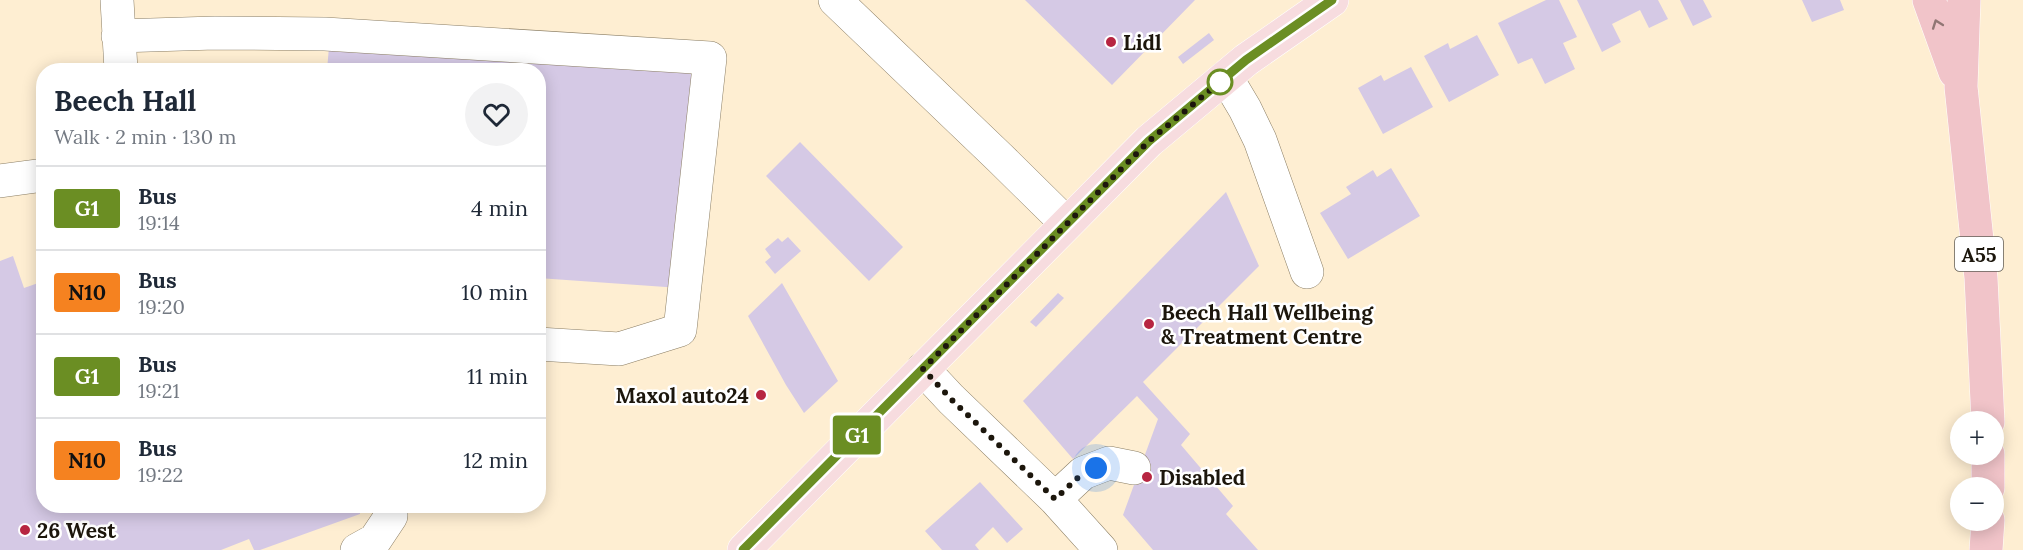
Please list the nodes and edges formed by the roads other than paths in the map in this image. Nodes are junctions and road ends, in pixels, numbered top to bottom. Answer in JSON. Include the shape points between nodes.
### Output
{"nodes":[{"id":1,"x":117,"y":0,"type":"edge"},
{"id":2,"x":836,"y":0,"type":"edge"},
{"id":3,"x":1332,"y":0,"type":"edge"},
{"id":4,"x":1929,"y":0,"type":"edge"},
{"id":5,"x":1964,"y":0,"type":"edge"},
{"id":6,"x":118,"y":36,"type":"junction"},
{"id":7,"x":120,"y":63,"type":"edge"},
{"id":8,"x":1226,"y":77,"type":"junction"},
{"id":9,"x":1961,"y":87,"type":"junction"},
{"id":10,"x":36,"y":176,"type":"edge"},
{"id":11,"x":0,"y":182,"type":"edge"},
{"id":12,"x":1066,"y":223,"type":"junction"},
{"id":13,"x":1307,"y":272,"type":"dead end"},
{"id":14,"x":546,"y":344,"type":"edge"},
{"id":15,"x":923,"y":369,"type":"junction"},
{"id":16,"x":1987,"y":411,"type":"edge"},
{"id":17,"x":1134,"y":468,"type":"dead end"},
{"id":18,"x":1055,"y":499,"type":"junction"},
{"id":19,"x":391,"y":513,"type":"edge"},
{"id":20,"x":1987,"y":531,"type":"edge"},
{"id":21,"x":357,"y":550,"type":"edge"},
{"id":22,"x":744,"y":550,"type":"edge"},
{"id":23,"x":1101,"y":550,"type":"edge"},
{"id":24,"x":1986,"y":550,"type":"edge"}],
"edges":[{"from":1,"to":6,"type":"street"},
{"from":2,"to":12,"type":"street"},
{"from":3,"to":8,"type":"main road"},
{"from":9,"to":4,"type":"highway","number":"A55","one_way":true},
{"from":5,"to":9,"type":"highway","number":"A55"},
{"from":6,"to":7,"type":"street"},
{"from":6,"to":14,"type":"street","via":[[325,34],[710,58],[680,330],[619,349]]},
{"from":8,"to":12,"type":"main road","via":[[1149,141]]},
{"from":8,"to":13,"type":"street","via":[[1260,140]]},
{"from":9,"to":16,"type":"highway","number":"A55","via":[[1981,278]]},
{"from":10,"to":11,"type":"street"},
{"from":12,"to":15,"type":"main road"},
{"from":15,"to":18,"type":"street"},
{"from":15,"to":22,"type":"main road"},
{"from":17,"to":18,"type":"street","via":[[1109,463],[1083,473]]},
{"from":18,"to":23,"type":"street"},
{"from":19,"to":21,"type":"street","via":[[375,540]]},
{"from":20,"to":24,"type":"highway"}]}
